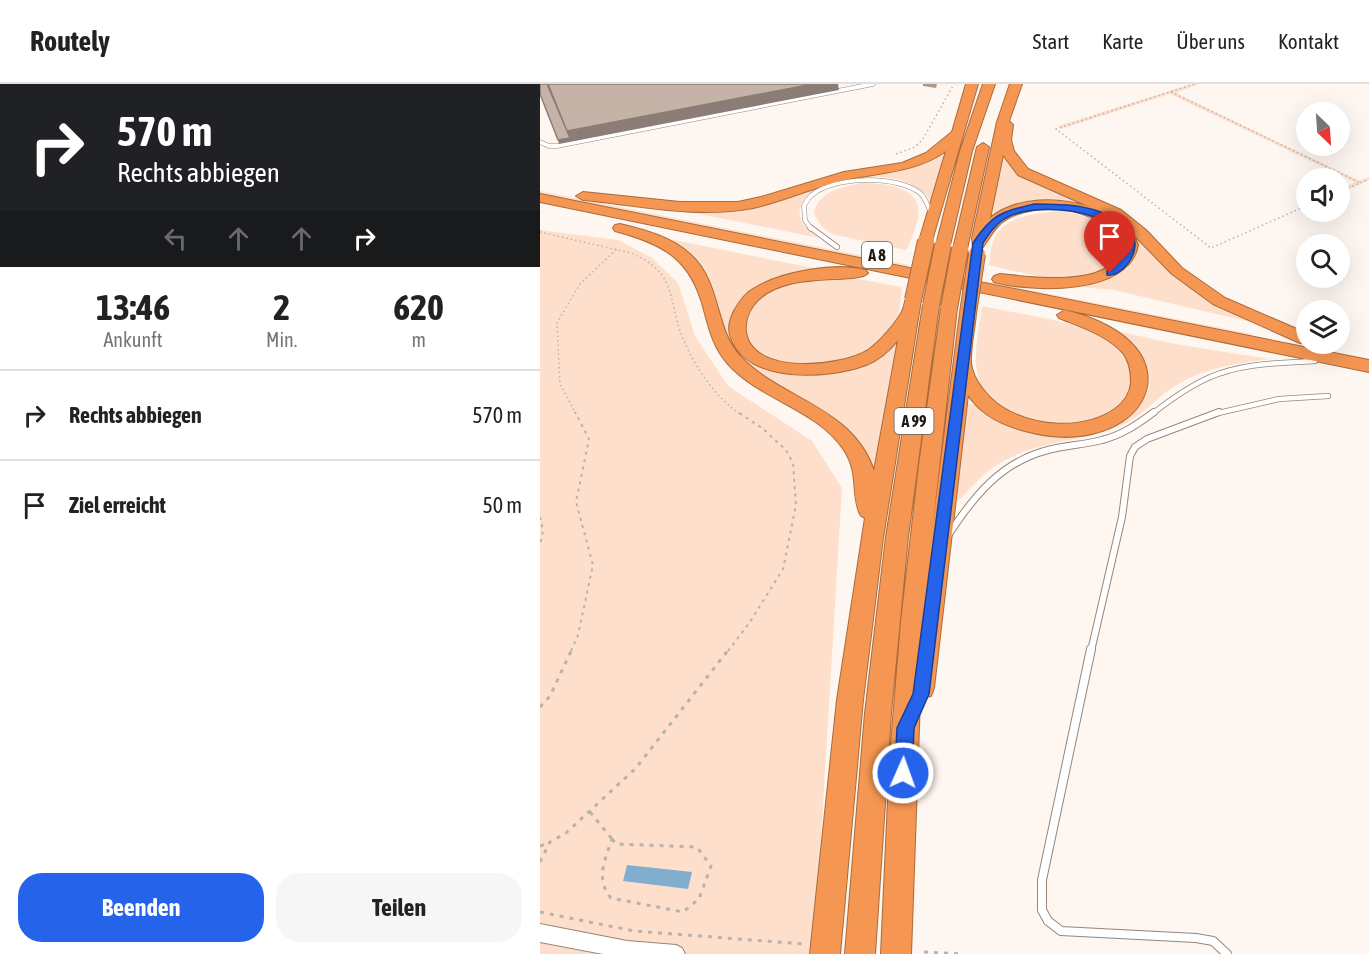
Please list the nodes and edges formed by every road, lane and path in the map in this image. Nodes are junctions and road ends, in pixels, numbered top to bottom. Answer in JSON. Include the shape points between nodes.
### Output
{"nodes":[{"id":1,"x":840,"y":84,"type":"edge"},
{"id":2,"x":873,"y":84,"type":"edge"},
{"id":3,"x":954,"y":84,"type":"edge"},
{"id":4,"x":972,"y":84,"type":"edge"},
{"id":5,"x":1016,"y":84,"type":"edge"},
{"id":6,"x":1194,"y":84,"type":"edge"},
{"id":7,"x":995,"y":85,"type":"edge"},
{"id":8,"x":846,"y":89,"type":"junction"},
{"id":9,"x":1171,"y":92,"type":"junction"},
{"id":10,"x":993,"y":126,"type":"junction"},
{"id":11,"x":956,"y":135,"type":"junction"},
{"id":12,"x":540,"y":142,"type":"edge"},
{"id":13,"x":896,"y":154,"type":"dead end"},
{"id":14,"x":1369,"y":179,"type":"edge"},
{"id":15,"x":1360,"y":183,"type":"junction"},
{"id":16,"x":540,"y":188,"type":"edge"},
{"id":17,"x":1350,"y":188,"type":"edge"},
{"id":18,"x":579,"y":195,"type":"junction"},
{"id":19,"x":540,"y":198,"type":"edge"},
{"id":20,"x":540,"y":208,"type":"edge"},
{"id":21,"x":1296,"y":210,"type":"edge"},
{"id":22,"x":933,"y":217,"type":"junction"},
{"id":23,"x":616,"y":223,"type":"junction"},
{"id":24,"x":540,"y":232,"type":"edge"},
{"id":25,"x":837,"y":247,"type":"junction"},
{"id":26,"x":977,"y":248,"type":"junction"},
{"id":27,"x":617,"y":249,"type":"junction"},
{"id":28,"x":860,"y":273,"type":"junction"},
{"id":29,"x":1000,"y":279,"type":"junction"},
{"id":30,"x":926,"y":306,"type":"junction"},
{"id":31,"x":1064,"y":315,"type":"junction"},
{"id":32,"x":1296,"y":335,"type":"edge"},
{"id":33,"x":1296,"y":337,"type":"edge"},
{"id":34,"x":1350,"y":348,"type":"edge"},
{"id":35,"x":1369,"y":352,"type":"edge"},
{"id":36,"x":1315,"y":361,"type":"junction"},
{"id":37,"x":961,"y":363,"type":"junction"},
{"id":38,"x":1369,"y":366,"type":"edge"},
{"id":39,"x":1328,"y":396,"type":"dead end"},
{"id":40,"x":540,"y":517,"type":"edge"},
{"id":41,"x":872,"y":538,"type":"junction"},
{"id":42,"x":540,"y":545,"type":"edge"},
{"id":43,"x":942,"y":545,"type":"junction"},
{"id":44,"x":540,"y":707,"type":"edge"},
{"id":45,"x":905,"y":728,"type":"junction"},
{"id":46,"x":590,"y":812,"type":"junction"},
{"id":47,"x":612,"y":839,"type":"junction"},
{"id":48,"x":550,"y":842,"type":"junction"},
{"id":49,"x":540,"y":846,"type":"edge"},
{"id":50,"x":540,"y":862,"type":"edge"},
{"id":51,"x":540,"y":912,"type":"edge"},
{"id":52,"x":540,"y":933,"type":"edge"},
{"id":53,"x":816,"y":949,"type":"edge"},
{"id":54,"x":924,"y":952,"type":"dead end"},
{"id":55,"x":676,"y":954,"type":"edge"},
{"id":56,"x":860,"y":954,"type":"edge"},
{"id":57,"x":896,"y":954,"type":"edge"},
{"id":58,"x":963,"y":954,"type":"edge"},
{"id":59,"x":1227,"y":954,"type":"edge"}],
"edges":[{"from":1,"to":8,"type":"lane"},
{"from":2,"to":8,"type":"lane"},
{"from":3,"to":13,"type":"path","via":[[923,139],[915,147]]},
{"from":4,"to":11,"type":"highway"},
{"from":5,"to":10,"type":"highway"},
{"from":6,"to":9,"type":"path"},
{"from":7,"to":10,"type":"highway","number":"A 99"},
{"from":7,"to":30,"type":"highway","number":"A 99","bridge":true,"via":[[966,151]]},
{"from":8,"to":12,"type":"lane","via":[[557,146]]},
{"from":9,"to":15,"type":"path"},
{"from":9,"to":21,"type":"path","via":[[1056,129],[1211,248]]},
{"from":10,"to":26,"type":"highway"},
{"from":10,"to":30,"type":"highway","number":"A 99","bridge":true,"via":[[960,249]]},
{"from":10,"to":32,"type":"highway","via":[[1006,126],[1005,150],[1023,172],[1116,213],[1142,233],[1177,271],[1219,301]]},
{"from":11,"to":18,"type":"highway","via":[[935,155],[915,164],[846,176],[740,206],[689,207]]},
{"from":11,"to":22,"type":"highway"},
{"from":14,"to":15,"type":"path"},
{"from":15,"to":17,"type":"path"},
{"from":16,"to":18,"type":"highway","number":"A 8"},
{"from":18,"to":25,"type":"highway","number":"A 8"},
{"from":19,"to":38,"type":"highway","number":"A 8"},
{"from":20,"to":23,"type":"highway"},
{"from":22,"to":25,"type":"lane","via":[[920,194],[906,185],[866,178],[832,185],[812,195],[804,214],[810,227]]},
{"from":22,"to":30,"type":"highway","bridge":true,"via":[[926,241]]},
{"from":23,"to":28,"type":"highway"},
{"from":23,"to":41,"type":"highway","via":[[681,253],[697,271],[720,341],[735,360],[755,379],[820,415],[851,444],[863,467]]},
{"from":24,"to":27,"type":"path"},
{"from":25,"to":29,"type":"highway","number":"A 8"},
{"from":26,"to":29,"type":"highway","via":[[989,226],[1002,216],[1034,206],[1081,209],[1105,217],[1130,240],[1124,262],[1110,273],[1089,280],[1067,283]]},
{"from":26,"to":37,"type":"highway","bridge":true},
{"from":27,"to":44,"type":"path","via":[[580,284],[557,323],[560,384],[589,439],[576,502],[593,565],[578,635],[550,696]]},
{"from":27,"to":46,"type":"path","via":[[645,259],[660,273],[671,290],[690,356],[723,402],[786,450],[793,463],[796,506],[783,569],[750,622],[658,742]]},
{"from":28,"to":30,"type":"highway","via":[[798,276],[757,294],[742,310],[737,326],[740,340],[752,354],[771,364],[796,370],[825,369],[873,354]]},
{"from":28,"to":31,"type":"highway"},
{"from":29,"to":33,"type":"highway","number":"A 8"},
{"from":30,"to":41,"type":"highway"},
{"from":30,"to":45,"type":"highway","number":"A 99","via":[[934,421]]},
{"from":30,"to":56,"type":"highway","number":"A 99","via":[[878,713]]},
{"from":31,"to":36,"type":"highway"},
{"from":31,"to":37,"type":"highway","via":[[1094,326],[1132,352],[1141,384],[1138,397],[1118,416],[1100,424],[1059,430],[1004,417],[982,401]]},
{"from":34,"to":35,"type":"highway"},
{"from":36,"to":38,"type":"highway"},
{"from":36,"to":43,"type":"lane","via":[[1227,371],[1197,382],[1133,428],[1115,436],[1047,450],[1012,464],[984,484]]},
{"from":37,"to":43,"type":"highway"},
{"from":39,"to":59,"type":"lane","via":[[1276,398],[1229,407],[1135,447],[1042,880],[1040,906],[1047,923],[1061,931],[1196,938],[1213,941]]},
{"from":40,"to":42,"type":"path"},
{"from":41,"to":53,"type":"highway"},
{"from":43,"to":45,"type":"highway","via":[[921,694]]},
{"from":45,"to":57,"type":"highway","number":"A 99"},
{"from":46,"to":47,"type":"path"},
{"from":46,"to":48,"type":"path"},
{"from":47,"to":47,"type":"path","via":[[616,844],[697,847],[711,866],[701,898],[693,908],[682,912],[611,898],[600,880]]},
{"from":48,"to":49,"type":"path"},
{"from":48,"to":50,"type":"path"},
{"from":51,"to":53,"type":"path","via":[[634,931]]},
{"from":52,"to":55,"type":"street","via":[[627,950]]},
{"from":54,"to":58,"type":"path"}]}
